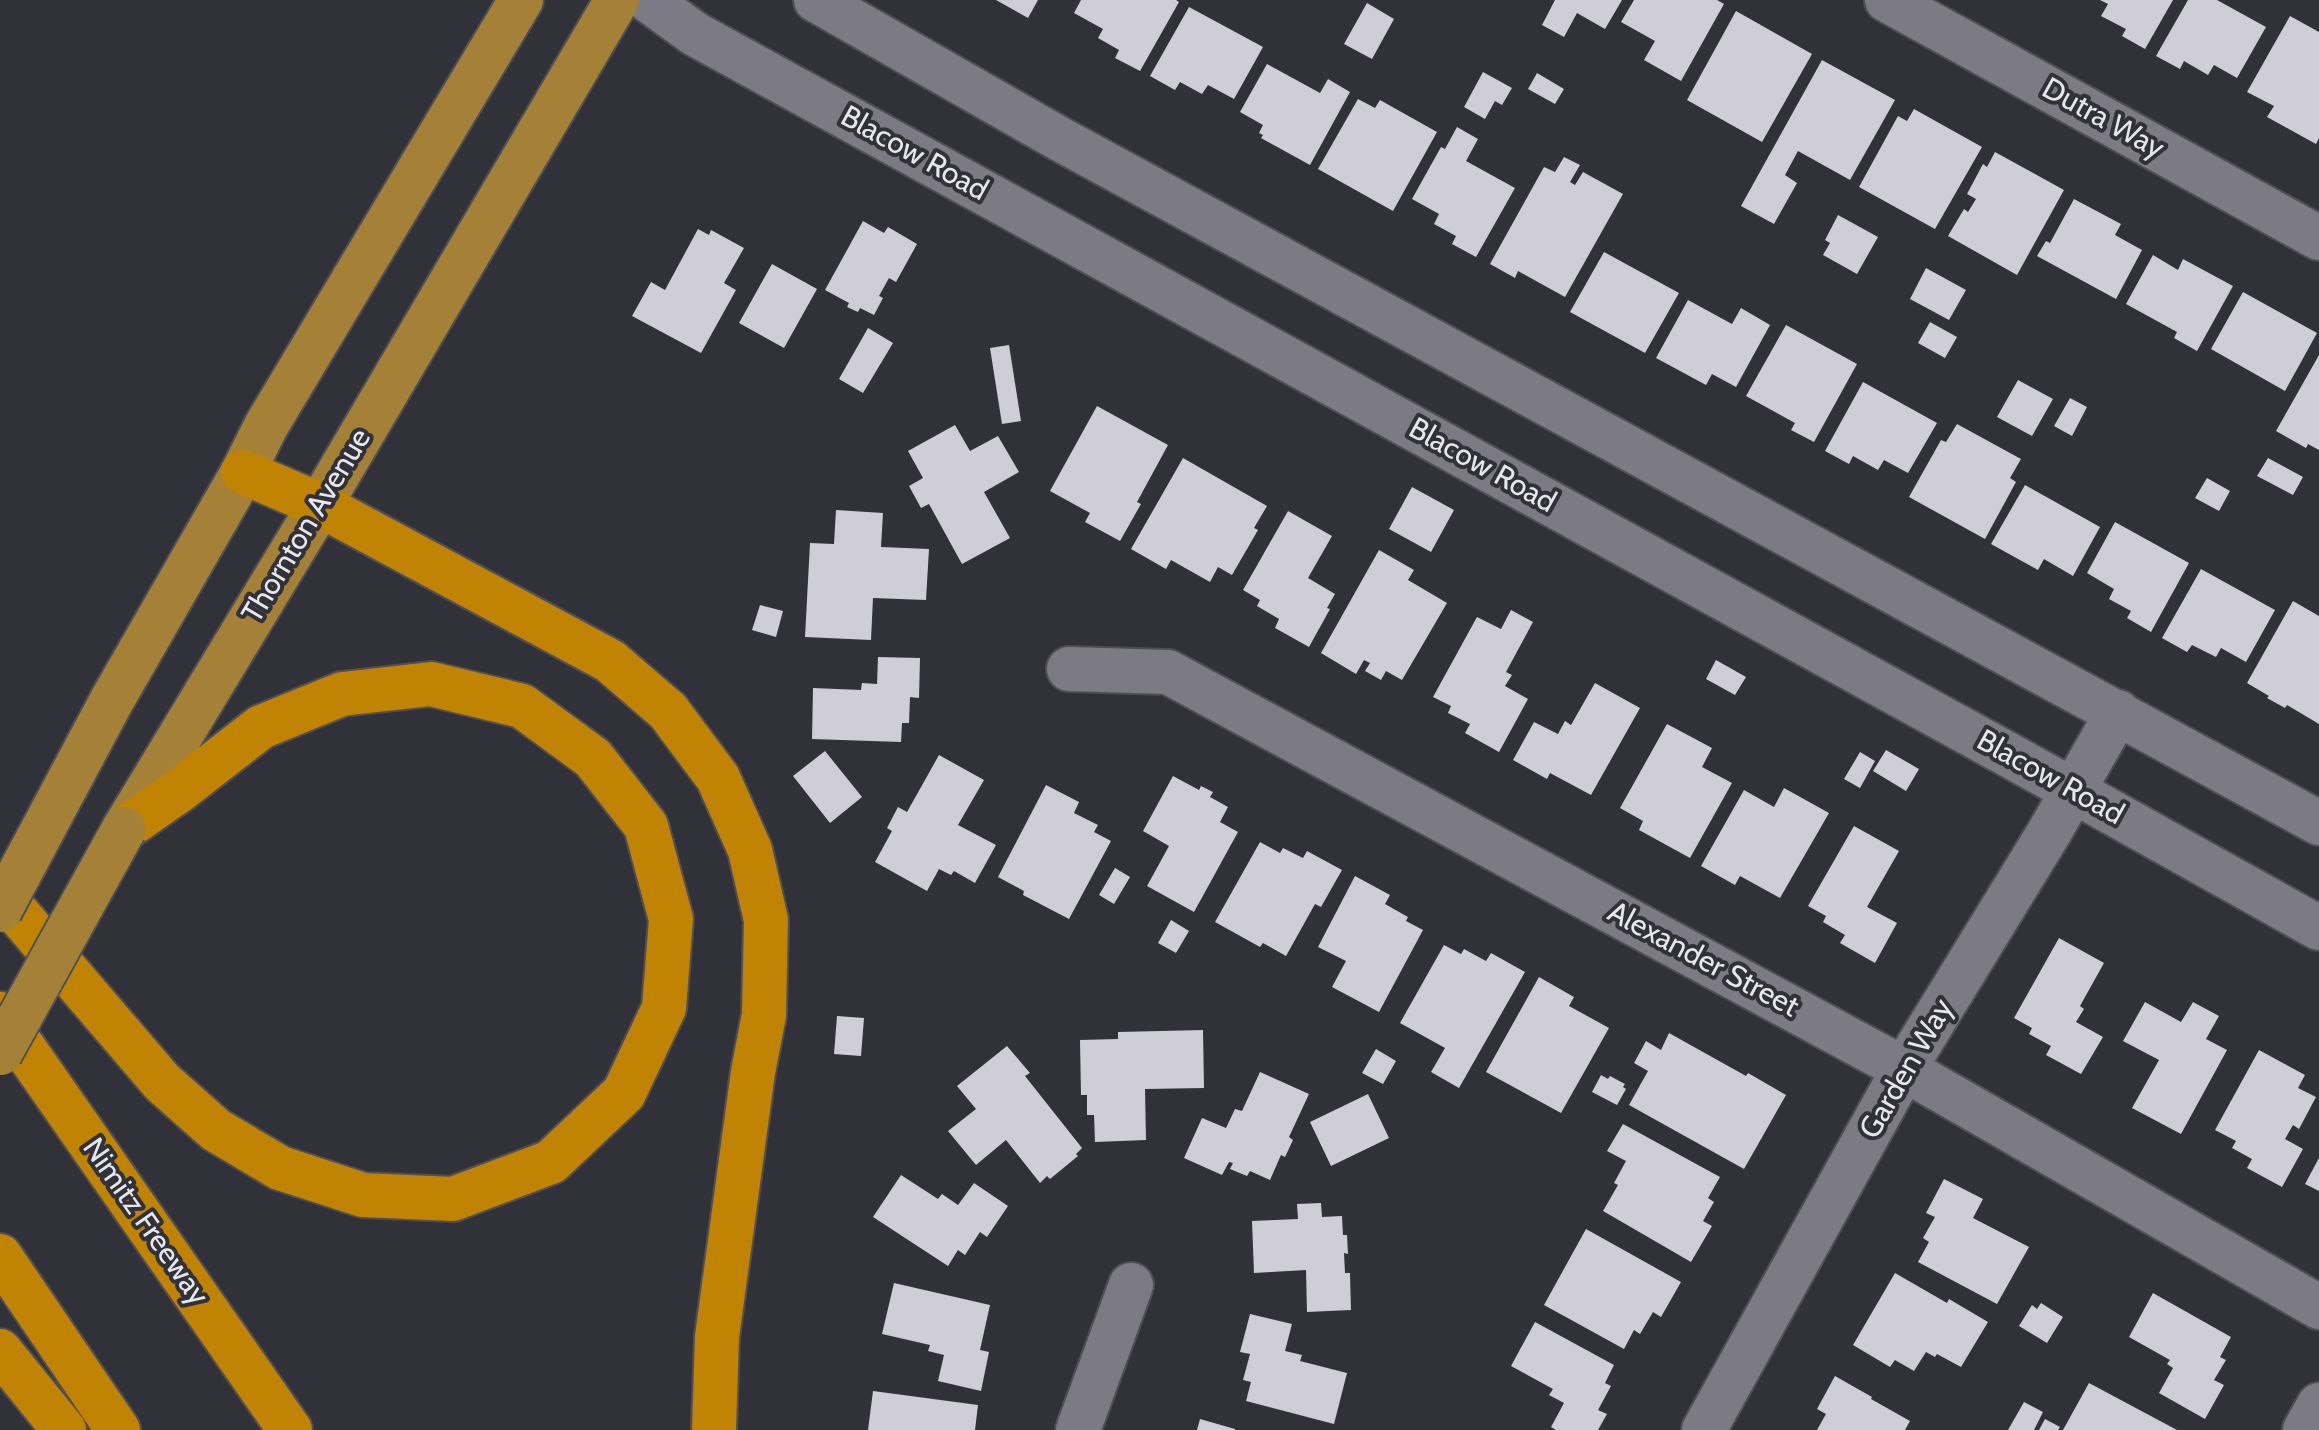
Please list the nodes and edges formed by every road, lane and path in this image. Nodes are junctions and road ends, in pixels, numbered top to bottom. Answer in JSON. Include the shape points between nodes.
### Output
{"nodes":[{"id":1,"x":521,"y":0,"type":"edge"},
{"id":2,"x":617,"y":0,"type":"edge"},
{"id":3,"x":648,"y":0,"type":"edge"},
{"id":4,"x":816,"y":0,"type":"edge"},
{"id":5,"x":1887,"y":0,"type":"edge"},
{"id":6,"x":2319,"y":238,"type":"edge"},
{"id":7,"x":243,"y":472,"type":"junction"},
{"id":8,"x":320,"y":505,"type":"junction"},
{"id":9,"x":1069,"y":669,"type":"dead end"},
{"id":10,"x":2118,"y":712,"type":"junction"},
{"id":11,"x":2074,"y":791,"type":"junction"},
{"id":12,"x":2319,"y":823,"type":"edge"},
{"id":13,"x":124,"y":829,"type":"junction"},
{"id":14,"x":0,"y":893,"type":"edge"},
{"id":15,"x":0,"y":910,"type":"edge"},
{"id":16,"x":2319,"y":928,"type":"edge"},
{"id":17,"x":0,"y":1014,"type":"edge"},
{"id":18,"x":0,"y":1053,"type":"edge"},
{"id":19,"x":1904,"y":1069,"type":"junction"},
{"id":20,"x":0,"y":1256,"type":"edge"},
{"id":21,"x":1131,"y":1285,"type":"dead end"},
{"id":22,"x":2319,"y":1307,"type":"edge"},
{"id":23,"x":0,"y":1351,"type":"edge"},
{"id":24,"x":2319,"y":1405,"type":"edge"},
{"id":25,"x":64,"y":1430,"type":"edge"},
{"id":26,"x":118,"y":1430,"type":"edge"},
{"id":27,"x":290,"y":1430,"type":"edge"},
{"id":28,"x":714,"y":1430,"type":"edge"},
{"id":29,"x":1078,"y":1430,"type":"edge"},
{"id":30,"x":1704,"y":1430,"type":"edge"},
{"id":31,"x":2305,"y":1430,"type":"edge"}],
"edges":[{"from":1,"to":7,"type":"main road"},
{"from":2,"to":8,"type":"main road","name":"Thornton Avenue"},
{"from":3,"to":11,"type":"main road","name":"Blacow Road","via":[[695,34]]},
{"from":4,"to":10,"type":"main road","via":[[1072,146]]},
{"from":5,"to":6,"type":"main road","name":"Dutra Way"},
{"from":7,"to":8,"type":"highway"},
{"from":7,"to":15,"type":"main road","bridge":true},
{"from":8,"to":13,"type":"main road","name":"Thornton Avenue"},
{"from":8,"to":28,"type":"highway","via":[[610,661],[668,711],[701,755],[718,778],[750,850],[766,920],[764,1015],[717,1337]]},
{"from":9,"to":19,"type":"main road","name":"Alexander Street","via":[[1168,672]]},
{"from":10,"to":11,"type":"main road","name":"Garden Way"},
{"from":10,"to":12,"type":"main road"},
{"from":11,"to":16,"type":"main road","name":"Blacow Road"},
{"from":11,"to":19,"type":"main road","name":"Garden Way"},
{"from":13,"to":14,"type":"highway","via":[[261,727],[342,694],[431,684],[522,706],[593,758],[646,826],[671,919],[664,1008],[624,1093],[551,1162],[453,1199],[363,1195],[280,1168],[216,1130],[162,1082]]},
{"from":13,"to":18,"type":"main road","name":"Thornton Avenue","bridge":true},
{"from":17,"to":27,"type":"highway","name":"Nimitz Freeway"},
{"from":19,"to":22,"type":"main road","name":"Alexander Street"},
{"from":19,"to":30,"type":"main road","name":"Garden Way"},
{"from":20,"to":26,"type":"highway"},
{"from":21,"to":29,"type":"main road"},
{"from":23,"to":25,"type":"highway"},
{"from":24,"to":31,"type":"main road"}]}
